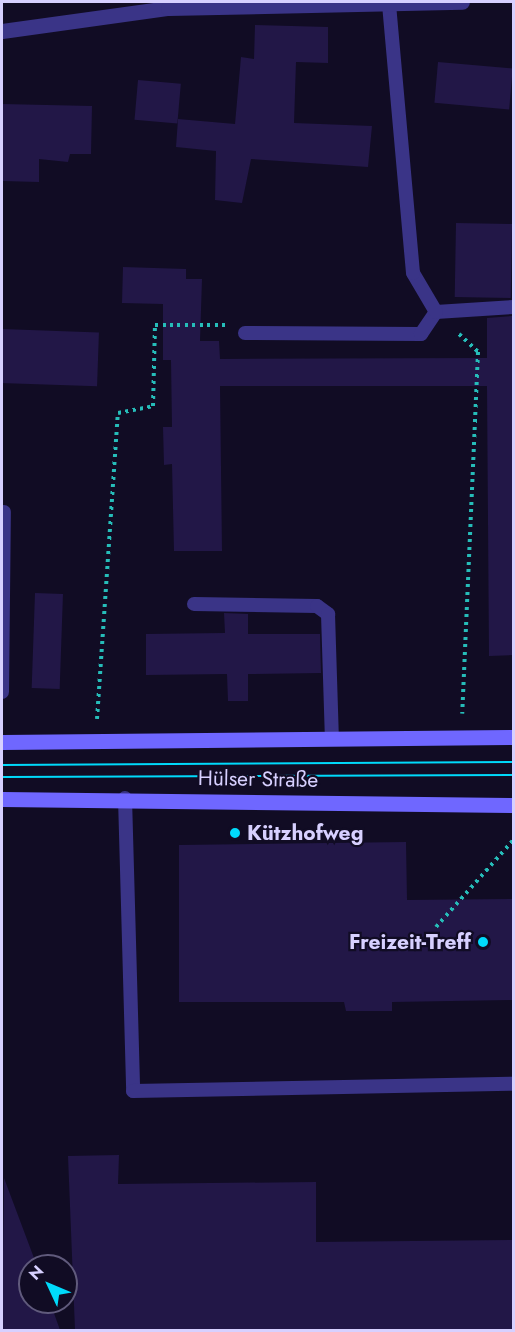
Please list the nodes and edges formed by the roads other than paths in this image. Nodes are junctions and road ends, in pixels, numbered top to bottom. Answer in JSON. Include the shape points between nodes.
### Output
{"nodes":[{"id":1,"x":462,"y":2,"type":"edge"},
{"id":2,"x":389,"y":4,"type":"junction"},
{"id":3,"x":2,"y":31,"type":"edge"},
{"id":4,"x":513,"y":307,"type":"edge"},
{"id":5,"x":436,"y":312,"type":"junction"},
{"id":6,"x":245,"y":333,"type":"road end"},
{"id":7,"x":4,"y":512,"type":"dead end"},
{"id":8,"x":194,"y":604,"type":"dead end"},
{"id":9,"x":2,"y":692,"type":"edge"},
{"id":10,"x":513,"y":737,"type":"edge"},
{"id":11,"x":332,"y":740,"type":"junction"},
{"id":12,"x":2,"y":742,"type":"edge"},
{"id":13,"x":125,"y":798,"type":"junction"},
{"id":14,"x":2,"y":799,"type":"edge"},
{"id":15,"x":513,"y":805,"type":"edge"},
{"id":16,"x":513,"y":1084,"type":"edge"}],
"edges":[{"from":1,"to":2,"type":"street"},
{"from":2,"to":3,"type":"street","via":[[168,8]]},
{"from":2,"to":5,"type":"lane","via":[[413,273]]},
{"from":4,"to":5,"type":"lane"},
{"from":5,"to":6,"type":"lane","via":[[421,334]]},
{"from":7,"to":9,"type":"lane"},
{"from":8,"to":11,"type":"lane","via":[[317,606],[328,614]]},
{"from":10,"to":11,"type":"street","name":"Hülser Straße"},
{"from":11,"to":12,"type":"street","name":"Hülser Straße"},
{"from":13,"to":14,"type":"street","name":"Hülser Straße"},
{"from":13,"to":15,"type":"street","name":"Hülser Straße"},
{"from":13,"to":16,"type":"lane","via":[[133,1091]]}]}
